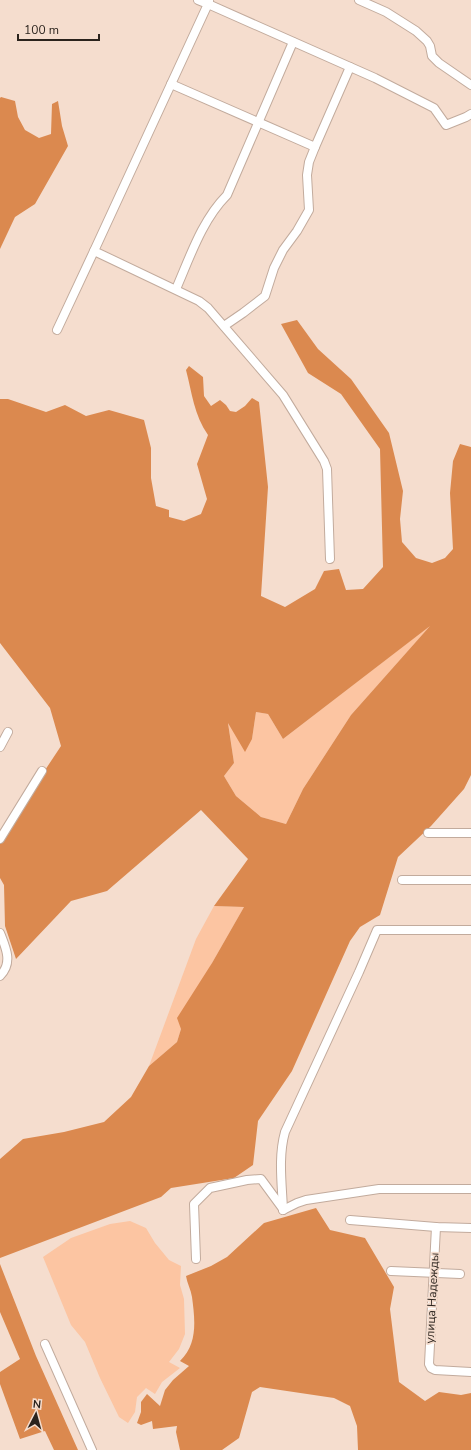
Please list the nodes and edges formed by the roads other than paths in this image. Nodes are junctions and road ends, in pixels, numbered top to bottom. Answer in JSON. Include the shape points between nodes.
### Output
{"nodes":[{"id":1,"x":198,"y":0,"type":"edge"},
{"id":2,"x":359,"y":0,"type":"edge"},
{"id":3,"x":209,"y":2,"type":"edge"},
{"id":4,"x":293,"y":42,"type":"junction"},
{"id":5,"x":350,"y":68,"type":"junction"},
{"id":6,"x":171,"y":84,"type":"junction"},
{"id":7,"x":471,"y":85,"type":"edge"},
{"id":8,"x":471,"y":114,"type":"edge"},
{"id":9,"x":258,"y":123,"type":"junction"},
{"id":10,"x":314,"y":147,"type":"junction"},
{"id":11,"x":94,"y":251,"type":"junction"},
{"id":12,"x":176,"y":289,"type":"junction"},
{"id":13,"x":224,"y":326,"type":"junction"},
{"id":14,"x":57,"y":330,"type":"dead end"},
{"id":15,"x":330,"y":559,"type":"dead end"},
{"id":16,"x":8,"y":732,"type":"dead end"},
{"id":17,"x":0,"y":747,"type":"edge"},
{"id":18,"x":42,"y":771,"type":"dead end"},
{"id":19,"x":428,"y":833,"type":"dead end"},
{"id":20,"x":471,"y":833,"type":"edge"},
{"id":21,"x":0,"y":840,"type":"edge"},
{"id":22,"x":402,"y":880,"type":"dead end"},
{"id":23,"x":471,"y":880,"type":"edge"},
{"id":24,"x":471,"y":930,"type":"edge"},
{"id":25,"x":0,"y":933,"type":"edge"},
{"id":26,"x":0,"y":976,"type":"edge"},
{"id":27,"x":471,"y":1189,"type":"edge"},
{"id":28,"x":283,"y":1210,"type":"junction"},
{"id":29,"x":350,"y":1220,"type":"dead end"},
{"id":30,"x":436,"y":1227,"type":"junction"},
{"id":31,"x":471,"y":1228,"type":"edge"},
{"id":32,"x":196,"y":1259,"type":"dead end"},
{"id":33,"x":391,"y":1271,"type":"dead end"},
{"id":34,"x":433,"y":1273,"type":"junction"},
{"id":35,"x":460,"y":1274,"type":"dead end"},
{"id":36,"x":45,"y":1344,"type":"dead end"},
{"id":37,"x":471,"y":1372,"type":"edge"},
{"id":38,"x":92,"y":1450,"type":"edge"}],
"edges":[{"from":1,"to":3,"type":"street"},
{"from":2,"to":7,"type":"street","via":[[386,12],[416,31],[427,41],[432,56]]},
{"from":3,"to":4,"type":"street"},
{"from":3,"to":6,"type":"street"},
{"from":4,"to":5,"type":"street"},
{"from":4,"to":9,"type":"street"},
{"from":5,"to":8,"type":"street","via":[[434,108],[446,125]]},
{"from":5,"to":10,"type":"street"},
{"from":6,"to":9,"type":"street"},
{"from":6,"to":11,"type":"street"},
{"from":9,"to":10,"type":"street"},
{"from":9,"to":12,"type":"street","via":[[227,195],[207,221]]},
{"from":10,"to":13,"type":"street","via":[[307,175],[309,210],[283,250],[265,296]]},
{"from":11,"to":12,"type":"street"},
{"from":11,"to":14,"type":"street"},
{"from":12,"to":13,"type":"street","via":[[199,301]]},
{"from":13,"to":15,"type":"street","via":[[283,395],[324,461],[327,469]]},
{"from":16,"to":17,"type":"street"},
{"from":18,"to":21,"type":"street"},
{"from":19,"to":20,"type":"street"},
{"from":22,"to":23,"type":"street"},
{"from":24,"to":28,"type":"street","via":[[378,930],[285,1132],[280,1161]]},
{"from":25,"to":26,"type":"street","via":[[8,960]]},
{"from":27,"to":28,"type":"street","via":[[379,1189],[306,1200]]},
{"from":28,"to":32,"type":"street","via":[[261,1179],[210,1188],[194,1204]]},
{"from":29,"to":30,"type":"street"},
{"from":30,"to":31,"type":"street"},
{"from":30,"to":34,"type":"street","name":"улица Надежды"},
{"from":33,"to":34,"type":"street"},
{"from":34,"to":35,"type":"street"},
{"from":34,"to":37,"type":"street","name":"улица Надежды","via":[[429,1364],[431,1368]]},
{"from":36,"to":38,"type":"street"}]}
